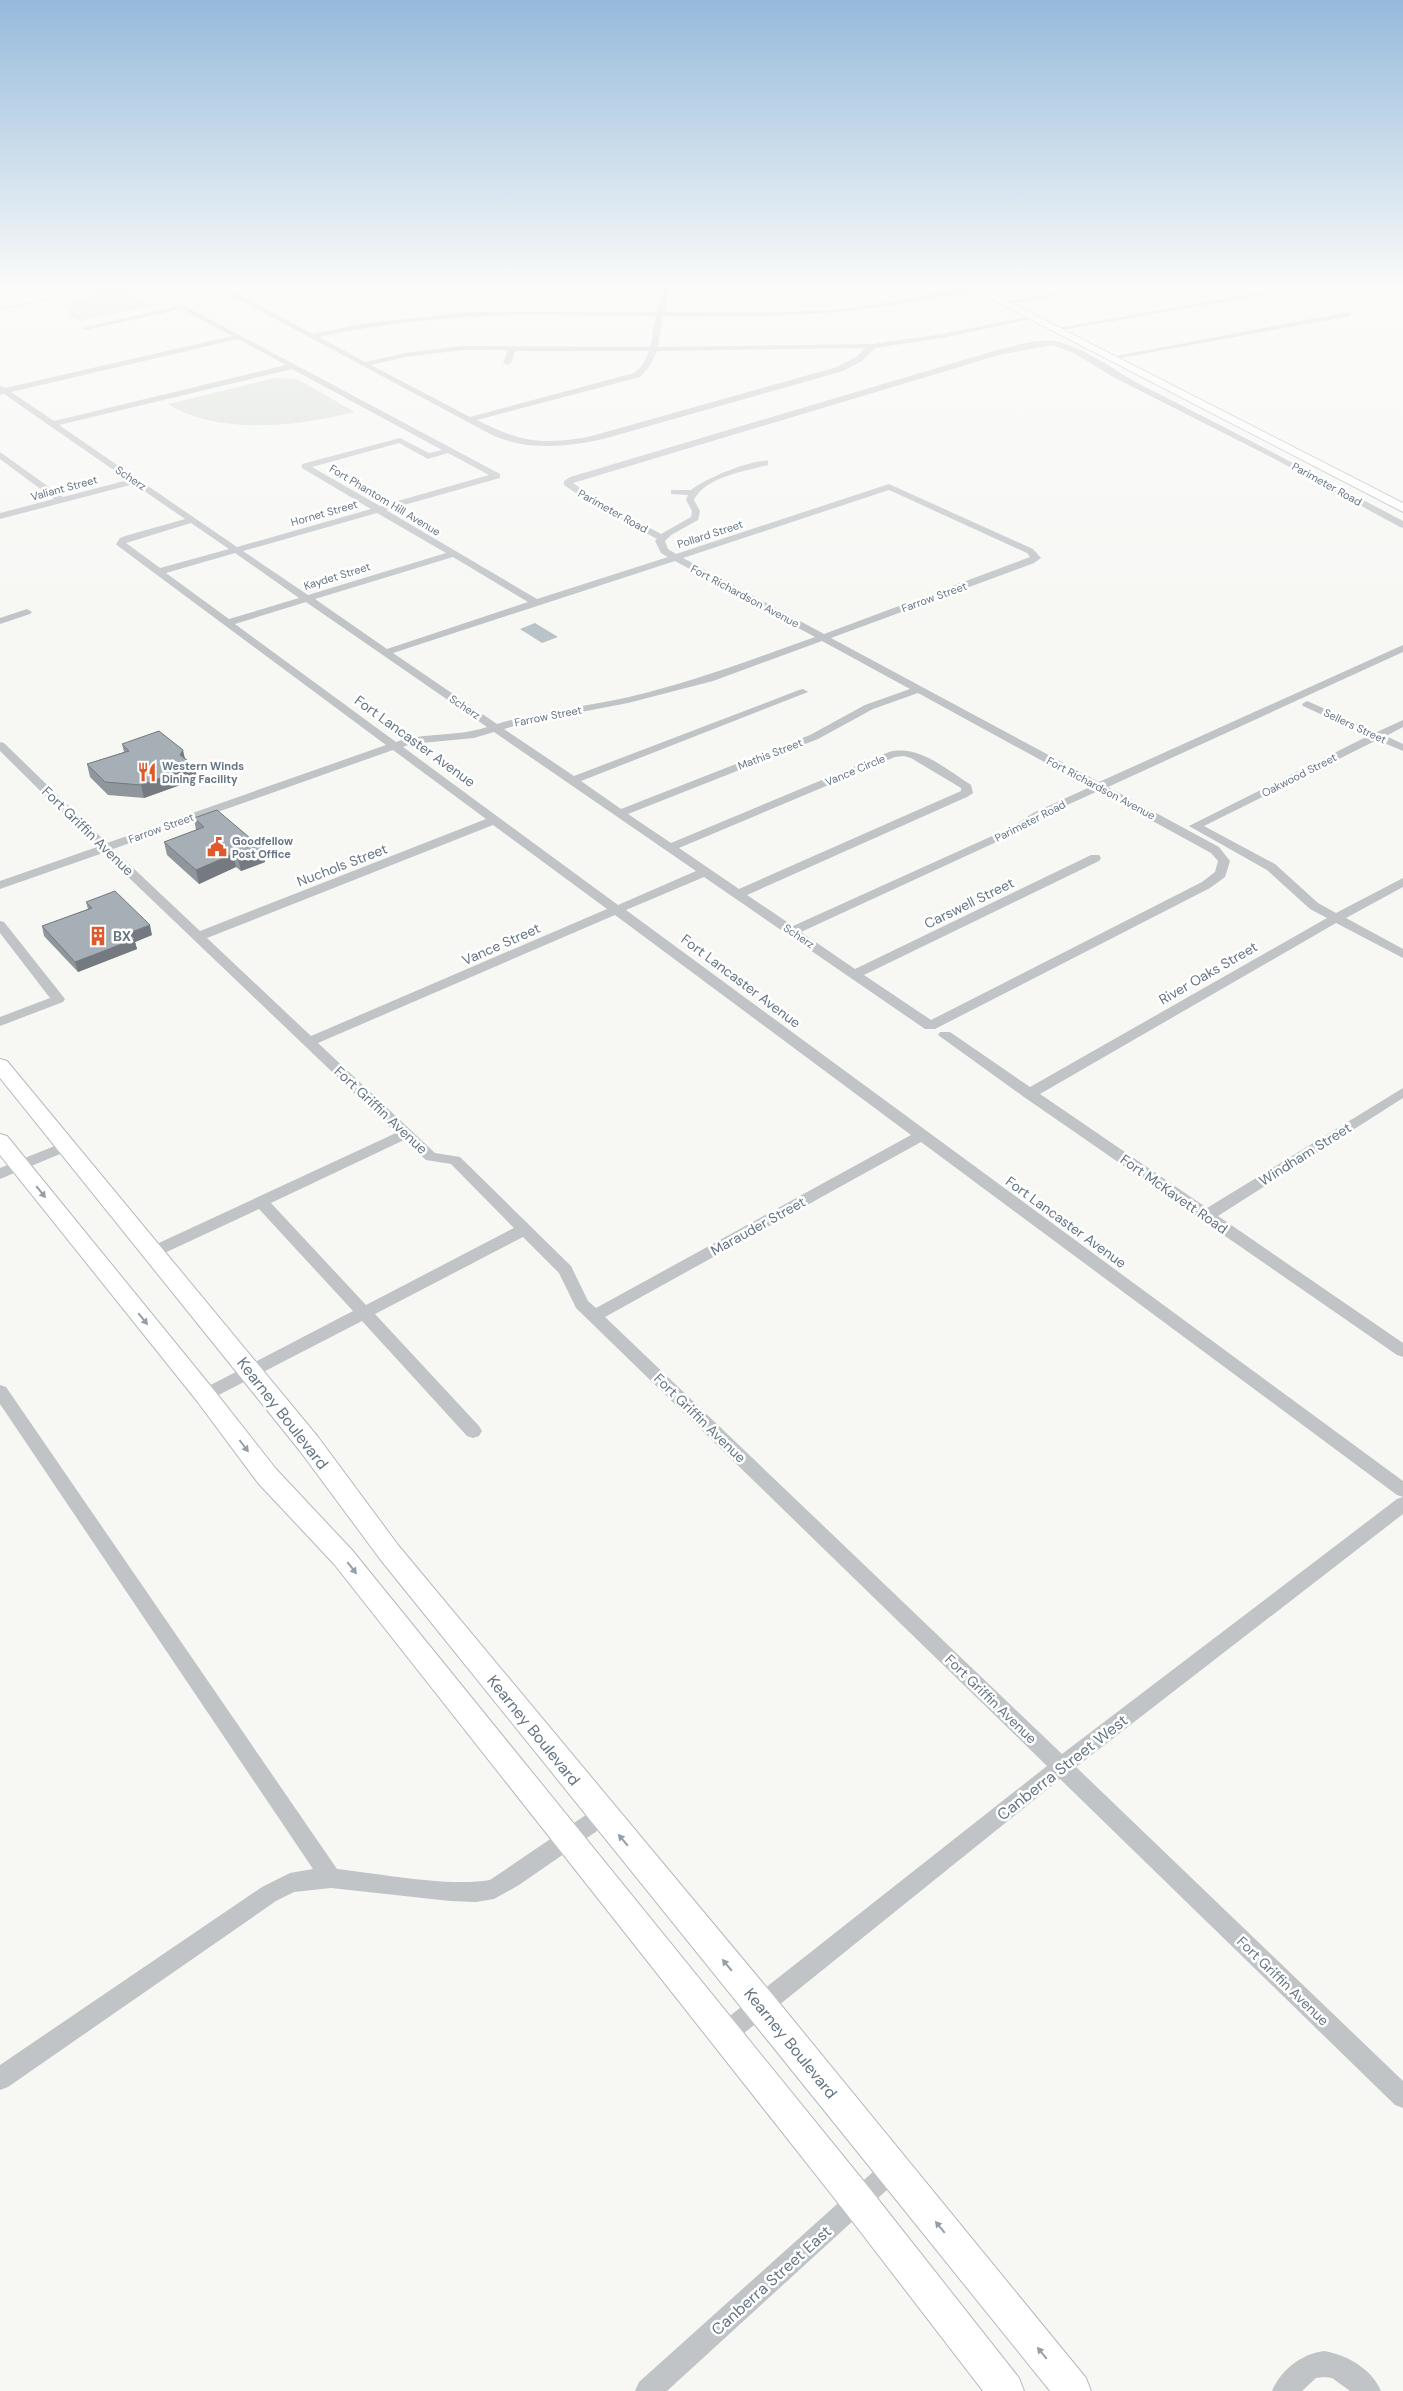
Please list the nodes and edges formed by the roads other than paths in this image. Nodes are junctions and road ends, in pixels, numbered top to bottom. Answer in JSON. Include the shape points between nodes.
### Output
{"nodes":[{"id":1,"x":13,"y":399,"type":"edge"},
{"id":2,"x":157,"y":399,"type":"edge"},
{"id":3,"x":353,"y":399,"type":"edge"},
{"id":4,"x":429,"y":399,"type":"edge"},
{"id":5,"x":549,"y":399,"type":"edge"},
{"id":6,"x":736,"y":399,"type":"edge"},
{"id":7,"x":841,"y":399,"type":"edge"},
{"id":8,"x":1164,"y":399,"type":"edge"},
{"id":9,"x":1189,"y":399,"type":"edge"},
{"id":10,"x":469,"y":420,"type":"junction"},
{"id":11,"x":52,"y":424,"type":"junction"},
{"id":12,"x":543,"y":444,"type":"junction"},
{"id":13,"x":449,"y":450,"type":"junction"},
{"id":14,"x":536,"y":454,"type":"dead end"},
{"id":15,"x":0,"y":456,"type":"edge"},
{"id":16,"x":765,"y":463,"type":"dead end"},
{"id":17,"x":134,"y":481,"type":"junction"},
{"id":18,"x":674,"y":492,"type":"dead end"},
{"id":19,"x":692,"y":493,"type":"junction"},
{"id":20,"x":61,"y":500,"type":"junction"},
{"id":21,"x":1403,"y":508,"type":"edge"},
{"id":22,"x":379,"y":509,"type":"junction"},
{"id":23,"x":0,"y":516,"type":"edge"},
{"id":24,"x":192,"y":520,"type":"junction"},
{"id":25,"x":1403,"y":525,"type":"edge"},
{"id":26,"x":662,"y":538,"type":"junction"},
{"id":27,"x":237,"y":550,"type":"junction"},
{"id":28,"x":454,"y":554,"type":"junction"},
{"id":29,"x":1035,"y":556,"type":"joint"},
{"id":30,"x":673,"y":558,"type":"junction"},
{"id":31,"x":158,"y":572,"type":"junction"},
{"id":32,"x":307,"y":598,"type":"junction"},
{"id":33,"x":536,"y":603,"type":"junction"},
{"id":34,"x":27,"y":612,"type":"dead end"},
{"id":35,"x":0,"y":620,"type":"edge"},
{"id":36,"x":227,"y":623,"type":"junction"},
{"id":37,"x":822,"y":638,"type":"junction"},
{"id":38,"x":1403,"y":648,"type":"edge"},
{"id":39,"x":384,"y":652,"type":"junction"},
{"id":40,"x":918,"y":690,"type":"junction"},
{"id":41,"x":803,"y":692,"type":"dead end"},
{"id":42,"x":1307,"y":704,"type":"dead end"},
{"id":43,"x":1403,"y":723,"type":"edge"},
{"id":44,"x":496,"y":728,"type":"junction"},
{"id":45,"x":1376,"y":736,"type":"junction"},
{"id":46,"x":0,"y":745,"type":"edge"},
{"id":47,"x":393,"y":746,"type":"junction"},
{"id":48,"x":1403,"y":748,"type":"edge"},
{"id":49,"x":572,"y":780,"type":"junction"},
{"id":50,"x":1100,"y":787,"type":"junction"},
{"id":51,"x":620,"y":813,"type":"junction"},
{"id":52,"x":495,"y":820,"type":"junction"},
{"id":53,"x":105,"y":848,"type":"junction"},
{"id":54,"x":670,"y":848,"type":"junction"},
{"id":55,"x":1096,"y":858,"type":"dead end"},
{"id":56,"x":705,"y":872,"type":"junction"},
{"id":57,"x":1403,"y":882,"type":"edge"},
{"id":58,"x":0,"y":885,"type":"edge"},
{"id":59,"x":738,"y":894,"type":"junction"},
{"id":60,"x":617,"y":909,"type":"junction"},
{"id":61,"x":1336,"y":918,"type":"junction"},
{"id":62,"x":0,"y":925,"type":"edge"},
{"id":63,"x":793,"y":931,"type":"junction"},
{"id":64,"x":200,"y":936,"type":"junction"},
{"id":65,"x":1403,"y":954,"type":"edge"},
{"id":66,"x":855,"y":974,"type":"junction"},
{"id":67,"x":0,"y":1022,"type":"edge"},
{"id":68,"x":930,"y":1026,"type":"joint"},
{"id":69,"x":945,"y":1035,"type":"dead end"},
{"id":70,"x":309,"y":1042,"type":"junction"},
{"id":71,"x":0,"y":1065,"type":"edge"},
{"id":72,"x":1403,"y":1092,"type":"edge"},
{"id":73,"x":1029,"y":1094,"type":"junction"},
{"id":74,"x":406,"y":1134,"type":"junction"},
{"id":75,"x":922,"y":1135,"type":"junction"},
{"id":76,"x":0,"y":1141,"type":"edge"},
{"id":77,"x":67,"y":1146,"type":"junction"},
{"id":78,"x":10,"y":1170,"type":"edge"},
{"id":79,"x":261,"y":1201,"type":"junction"},
{"id":80,"x":1206,"y":1216,"type":"junction"},
{"id":81,"x":525,"y":1229,"type":"junction"},
{"id":82,"x":153,"y":1252,"type":"junction"},
{"id":83,"x":364,"y":1313,"type":"junction"},
{"id":84,"x":594,"y":1316,"type":"junction"},
{"id":85,"x":1403,"y":1351,"type":"edge"},
{"id":86,"x":250,"y":1371,"type":"junction"},
{"id":87,"x":0,"y":1391,"type":"edge"},
{"id":88,"x":205,"y":1395,"type":"junction"},
{"id":89,"x":473,"y":1431,"type":"dead end"},
{"id":90,"x":1403,"y":1490,"type":"edge"},
{"id":91,"x":1403,"y":1504,"type":"edge"},
{"id":92,"x":1061,"y":1767,"type":"junction"},
{"id":93,"x":603,"y":1815,"type":"junction"},
{"id":94,"x":568,"y":1840,"type":"junction"},
{"id":95,"x":331,"y":1878,"type":"junction"},
{"id":96,"x":761,"y":2005,"type":"junction"},
{"id":97,"x":725,"y":2034,"type":"junction"},
{"id":98,"x":0,"y":2079,"type":"edge"},
{"id":99,"x":1403,"y":2097,"type":"edge"},
{"id":100,"x":893,"y":2169,"type":"junction"},
{"id":101,"x":858,"y":2201,"type":"junction"},
{"id":102,"x":648,"y":2391,"type":"edge"},
{"id":103,"x":1006,"y":2391,"type":"edge"},
{"id":104,"x":1073,"y":2391,"type":"edge"},
{"id":105,"x":1285,"y":2391,"type":"edge"},
{"id":106,"x":1368,"y":2391,"type":"edge"}],
"edges":[{"from":1,"to":11,"type":"street","name":"Scherz"},
{"from":2,"to":11,"type":"street"},
{"from":3,"to":13,"type":"street"},
{"from":4,"to":10,"type":"street"},
{"from":5,"to":10,"type":"street"},
{"from":6,"to":12,"type":"street","via":[[580,442]]},
{"from":7,"to":26,"type":"street","name":"Parimeter Road","via":[[568,481],[571,488]]},
{"from":8,"to":25,"type":"street","name":"Parimeter Road"},
{"from":9,"to":21,"type":"street"},
{"from":10,"to":12,"type":"street","via":[[505,437]]},
{"from":11,"to":17,"type":"street","name":"Scherz"},
{"from":12,"to":14,"type":"street"},
{"from":13,"to":22,"type":"street","name":"Hornet Street","via":[[496,476]]},
{"from":13,"to":22,"type":"street","name":"Fort Phantom Hill Avenue","via":[[428,456],[400,440],[305,466]]},
{"from":15,"to":20,"type":"street"},
{"from":16,"to":19,"type":"street","via":[[718,478]]},
{"from":17,"to":20,"type":"street","name":"Valiant Street"},
{"from":17,"to":24,"type":"street","name":"Scherz"},
{"from":18,"to":19,"type":"street"},
{"from":19,"to":26,"type":"street","via":[[690,500],[696,512],[695,518]]},
{"from":20,"to":23,"type":"street","name":"Valiant Street"},
{"from":22,"to":27,"type":"street","name":"Hornet Street"},
{"from":22,"to":28,"type":"street","name":"Fort Phantom Hill Avenue"},
{"from":24,"to":27,"type":"street","name":"Scherz"},
{"from":24,"to":31,"type":"street","name":"Fort Lancaster Avenue","via":[[121,542]]},
{"from":26,"to":30,"type":"street","via":[[661,548]]},
{"from":27,"to":31,"type":"street","name":"Hornet Street"},
{"from":27,"to":32,"type":"street","name":"Scherz"},
{"from":28,"to":32,"type":"street","name":"Kaydet Street"},
{"from":28,"to":33,"type":"street","name":"Fort Phantom Hill Avenue"},
{"from":29,"to":30,"type":"street","name":"Pollard Street","via":[[889,487]]},
{"from":29,"to":37,"type":"street","name":"Farrow Street","via":[[1032,561]]},
{"from":30,"to":33,"type":"street","name":"Pollard Street"},
{"from":30,"to":37,"type":"street","name":"Fort Richardson Avenue"},
{"from":31,"to":36,"type":"street","name":"Fort Lancaster Avenue"},
{"from":32,"to":36,"type":"street","name":"Kaydet Street"},
{"from":32,"to":39,"type":"street","name":"Scherz"},
{"from":33,"to":39,"type":"street","name":"Pollard Street"},
{"from":34,"to":35,"type":"street"},
{"from":36,"to":47,"type":"street","name":"Fort Lancaster Avenue"},
{"from":37,"to":40,"type":"street","name":"Fort Richardson Avenue"},
{"from":37,"to":44,"type":"street","name":"Farrow Street","via":[[684,686]]},
{"from":38,"to":50,"type":"street","name":"Parimeter Road"},
{"from":39,"to":44,"type":"street","name":"Scherz"},
{"from":40,"to":50,"type":"street","name":"Fort Richardson Avenue"},
{"from":40,"to":51,"type":"street","name":"Mathis Street","via":[[869,707],[814,737]]},
{"from":41,"to":49,"type":"street"},
{"from":42,"to":45,"type":"street","name":"Sellers Street"},
{"from":43,"to":45,"type":"street","name":"Oakwood Street"},
{"from":44,"to":47,"type":"street","name":"Farrow Street","via":[[465,736],[418,739]]},
{"from":44,"to":49,"type":"street","name":"Scherz"},
{"from":45,"to":48,"type":"street","name":"Sellers Street"},
{"from":45,"to":61,"type":"street","name":"Oakwood Street","via":[[1195,826],[1271,867],[1314,906]]},
{"from":46,"to":53,"type":"street","name":"Fort Griffin Avenue"},
{"from":47,"to":52,"type":"street","name":"Fort Lancaster Avenue"},
{"from":47,"to":53,"type":"street","name":"Farrow Street"},
{"from":49,"to":51,"type":"street","name":"Scherz"},
{"from":50,"to":63,"type":"street","name":"Parimeter Road"},
{"from":50,"to":68,"type":"street","name":"Fort Richardson Avenue","via":[[1215,850],[1224,861],[1221,874],[1206,885]]},
{"from":51,"to":54,"type":"street","name":"Scherz"},
{"from":52,"to":60,"type":"street","name":"Fort Lancaster Avenue"},
{"from":52,"to":64,"type":"street","name":"Nuchols Street"},
{"from":53,"to":58,"type":"street","name":"Farrow Street"},
{"from":53,"to":64,"type":"street","name":"Fort Griffin Avenue"},
{"from":54,"to":56,"type":"street","name":"Scherz"},
{"from":54,"to":59,"type":"street","name":"Vance Circle","via":[[893,754],[914,755],[968,787],[963,795]]},
{"from":55,"to":66,"type":"street","name":"Carswell Street"},
{"from":56,"to":59,"type":"street","name":"Scherz"},
{"from":56,"to":60,"type":"street","name":"Vance Street"},
{"from":57,"to":61,"type":"street","name":"River Oaks Street"},
{"from":59,"to":63,"type":"street","name":"Scherz"},
{"from":60,"to":70,"type":"street","name":"Vance Street"},
{"from":60,"to":75,"type":"street","name":"Fort Lancaster Avenue"},
{"from":61,"to":65,"type":"street"},
{"from":61,"to":73,"type":"street","name":"River Oaks Street"},
{"from":62,"to":67,"type":"street","via":[[58,999]]},
{"from":63,"to":66,"type":"street","name":"Scherz"},
{"from":64,"to":70,"type":"street","name":"Fort Griffin Avenue"},
{"from":66,"to":68,"type":"street","name":"Scherz"},
{"from":69,"to":73,"type":"street","name":"Fort McKavett Road"},
{"from":70,"to":74,"type":"street","name":"Fort Griffin Avenue"},
{"from":71,"to":77,"type":"street","name":"Kearney Boulevard"},
{"from":72,"to":80,"type":"street","name":"Windham Street"},
{"from":73,"to":80,"type":"street","name":"Fort McKavett Road"},
{"from":74,"to":79,"type":"street"},
{"from":74,"to":81,"type":"street","name":"Fort Griffin Avenue","via":[[431,1157],[455,1160]]},
{"from":75,"to":84,"type":"street","name":"Marauder Street"},
{"from":75,"to":90,"type":"street","name":"Fort Lancaster Avenue"},
{"from":76,"to":78,"type":"street"},
{"from":77,"to":78,"type":"street"},
{"from":77,"to":82,"type":"street","name":"Kearney Boulevard"},
{"from":78,"to":88,"type":"street","one_way":true},
{"from":79,"to":82,"type":"street"},
{"from":79,"to":83,"type":"street"},
{"from":80,"to":85,"type":"street","name":"Fort McKavett Road"},
{"from":81,"to":83,"type":"street"},
{"from":81,"to":84,"type":"street","name":"Fort Griffin Avenue","via":[[565,1270],[582,1304]]},
{"from":82,"to":86,"type":"street","name":"Kearney Boulevard"},
{"from":83,"to":86,"type":"street"},
{"from":83,"to":89,"type":"street"},
{"from":84,"to":92,"type":"street","name":"Fort Griffin Avenue"},
{"from":86,"to":88,"type":"street"},
{"from":86,"to":93,"type":"street","name":"Kearney Boulevard","via":[[388,1552]]},
{"from":87,"to":95,"type":"street"},
{"from":88,"to":94,"type":"street","one_way":true,"via":[[267,1476],[343,1557]]},
{"from":91,"to":92,"type":"street","name":"Canberra Street West"},
{"from":92,"to":96,"type":"street","name":"Canberra Street West"},
{"from":92,"to":99,"type":"street","name":"Fort Griffin Avenue"},
{"from":93,"to":94,"type":"street"},
{"from":96,"to":93,"type":"street","name":"Kearney Boulevard","one_way":true},
{"from":94,"to":95,"type":"street","via":[[494,1889],[476,1892]]},
{"from":94,"to":97,"type":"street"},
{"from":95,"to":98,"type":"street","via":[[290,1883],[269,1894]]},
{"from":96,"to":97,"type":"street","name":"Canberra Street West"},
{"from":96,"to":100,"type":"street","name":"Kearney Boulevard"},
{"from":97,"to":101,"type":"street"},
{"from":100,"to":101,"type":"street","name":"Canberra Street East"},
{"from":104,"to":100,"type":"street","name":"Kearney Boulevard","one_way":true},
{"from":101,"to":102,"type":"street","name":"Canberra Street East"},
{"from":101,"to":103,"type":"street"},
{"from":105,"to":106,"type":"street","via":[[1309,2367],[1322,2365],[1348,2371]]}]}
